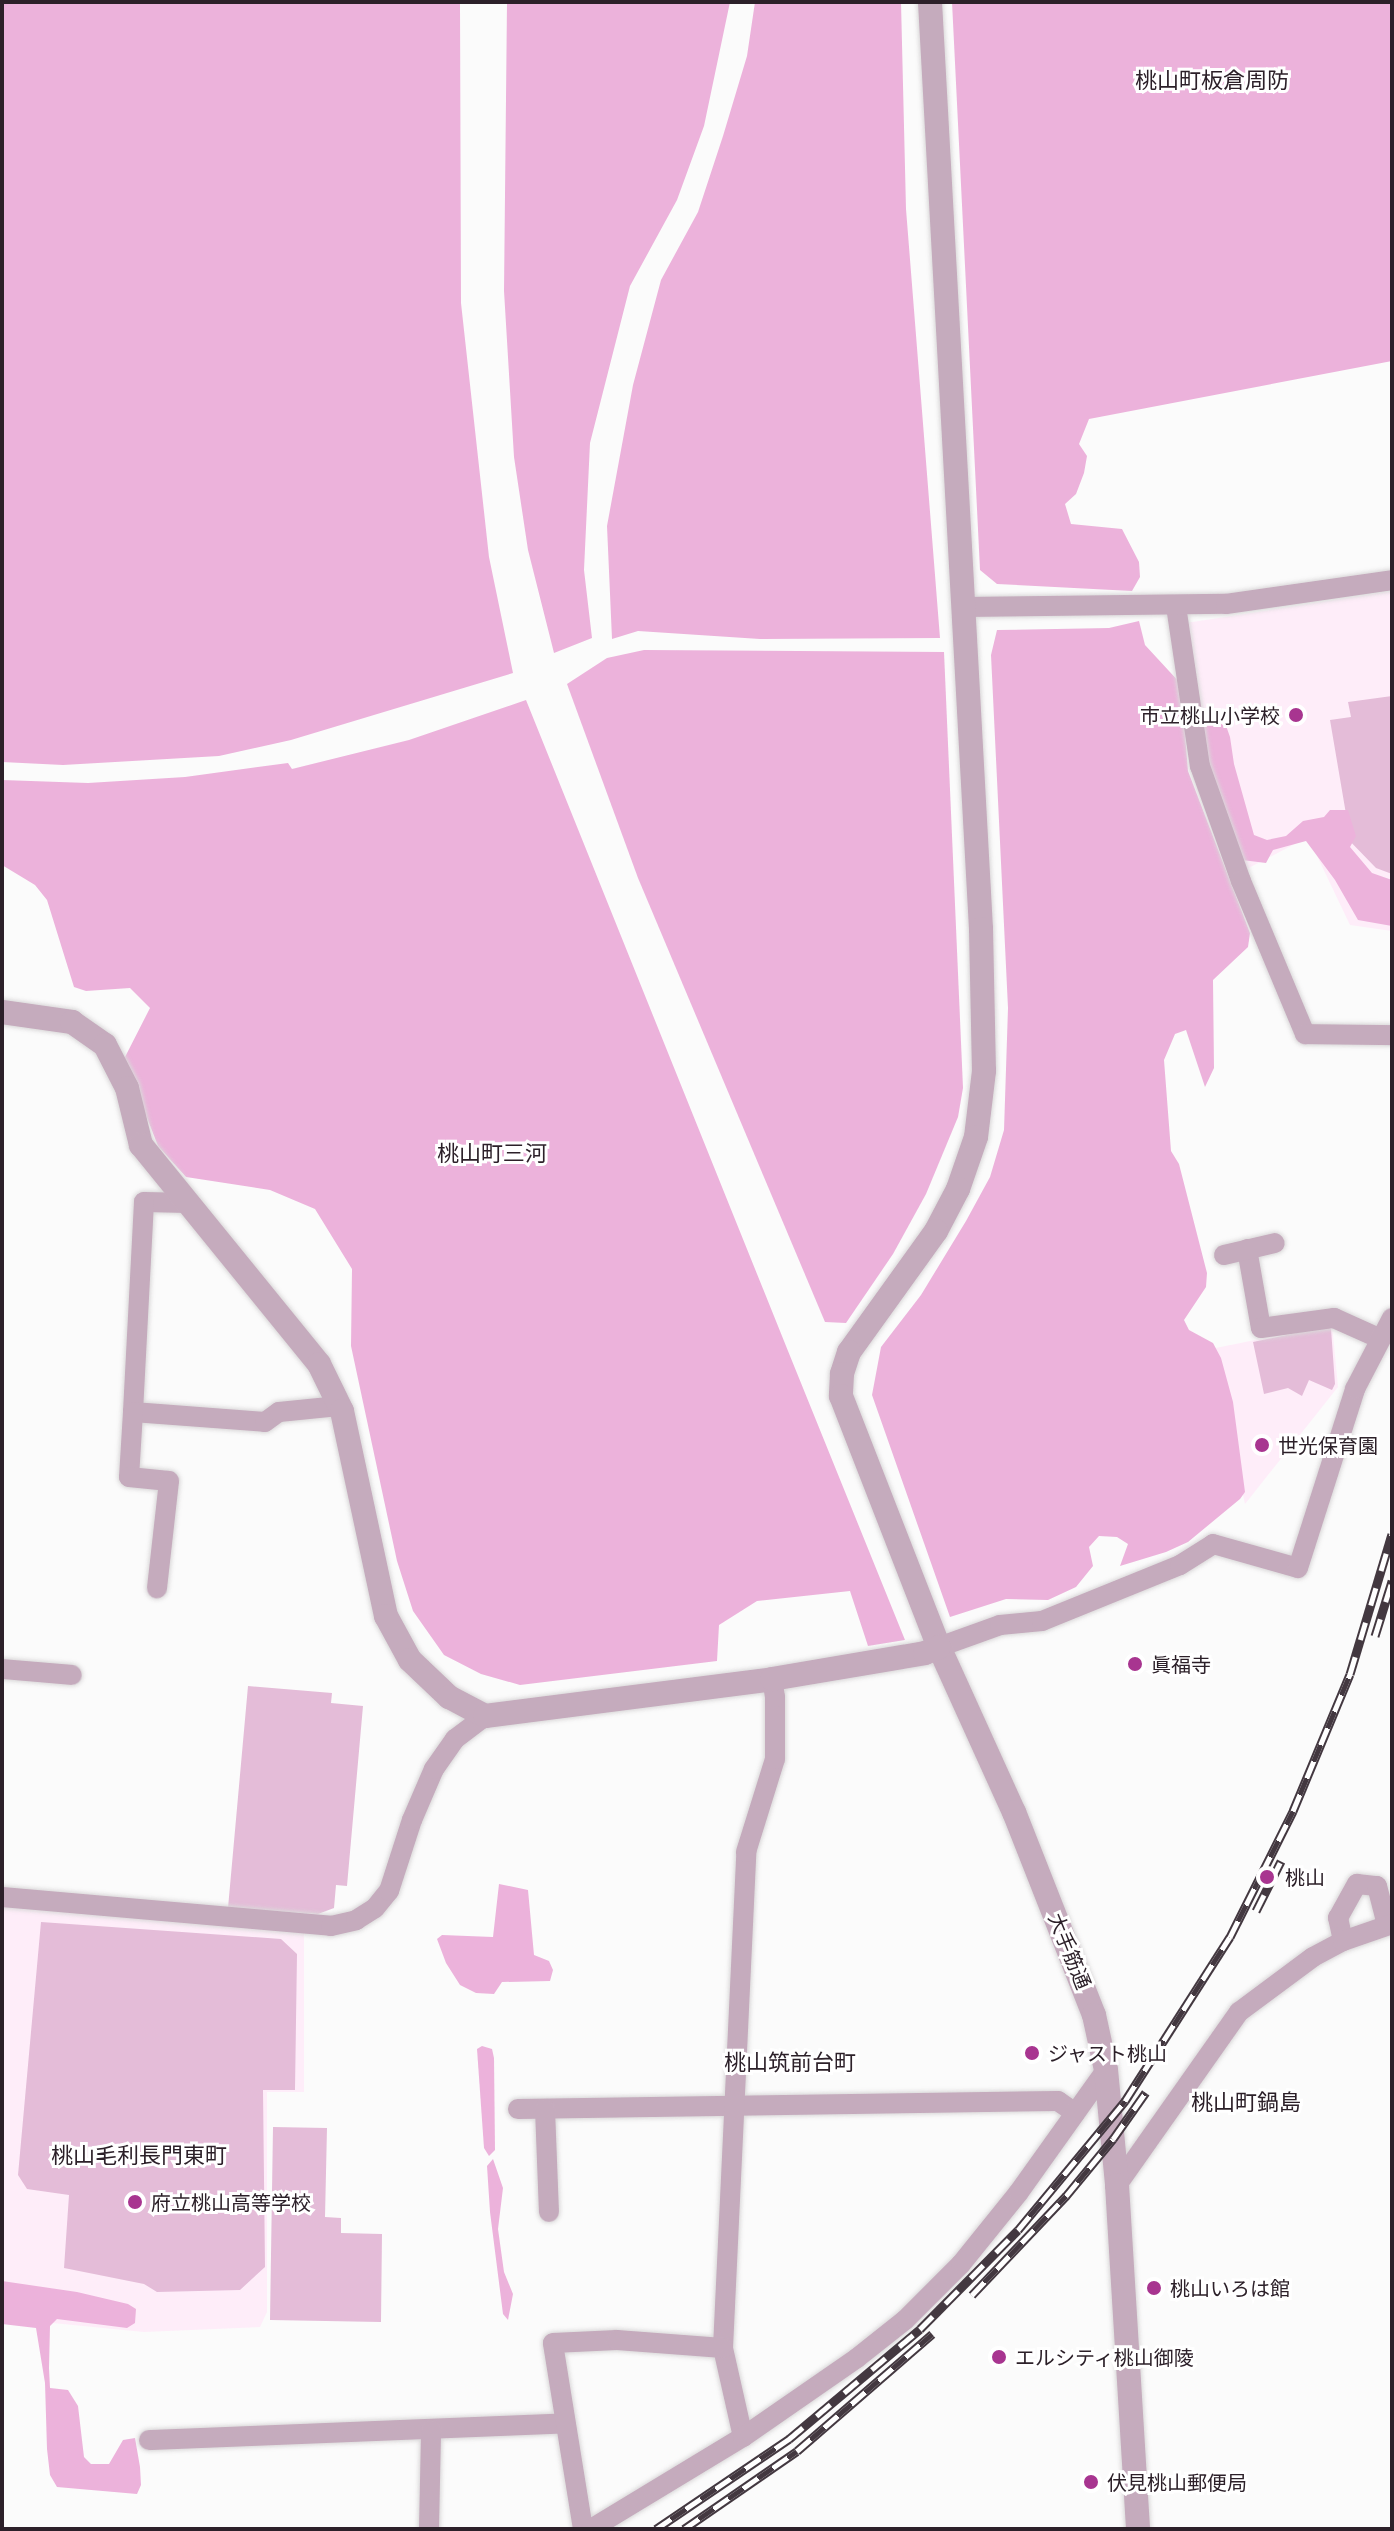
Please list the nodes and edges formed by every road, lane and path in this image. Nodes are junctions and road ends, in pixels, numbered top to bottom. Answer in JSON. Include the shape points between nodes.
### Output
{"nodes":[{"id":1,"x":930,"y":2,"type":"edge"},
{"id":2,"x":1392,"y":580,"type":"edge"},
{"id":3,"x":1176,"y":606,"type":"junction"},
{"id":4,"x":964,"y":607,"type":"junction"},
{"id":5,"x":2,"y":1012,"type":"edge"},
{"id":6,"x":1392,"y":1035,"type":"edge"},
{"id":7,"x":189,"y":1203,"type":"junction"},
{"id":8,"x":1275,"y":1243,"type":"dead end"},
{"id":9,"x":1247,"y":1249,"type":"junction"},
{"id":10,"x":1224,"y":1255,"type":"dead end"},
{"id":11,"x":1392,"y":1318,"type":"edge"},
{"id":12,"x":1381,"y":1339,"type":"junction"},
{"id":13,"x":339,"y":1406,"type":"junction"},
{"id":14,"x":133,"y":1412,"type":"junction"},
{"id":15,"x":157,"y":1588,"type":"dead end"},
{"id":16,"x":939,"y":1647,"type":"junction"},
{"id":17,"x":2,"y":1669,"type":"edge"},
{"id":18,"x":72,"y":1675,"type":"dead end"},
{"id":19,"x":772,"y":1679,"type":"junction"},
{"id":20,"x":485,"y":1716,"type":"junction"},
{"id":21,"x":2,"y":1897,"type":"edge"},
{"id":22,"x":1389,"y":1924,"type":"edge"},
{"id":23,"x":1343,"y":1941,"type":"junction"},
{"id":24,"x":1106,"y":2070,"type":"junction"},
{"id":25,"x":735,"y":2105,"type":"junction"},
{"id":26,"x":518,"y":2109,"type":"dead end"},
{"id":27,"x":545,"y":2109,"type":"junction"},
{"id":28,"x":1075,"y":2113,"type":"junction"},
{"id":29,"x":1117,"y":2185,"type":"junction"},
{"id":30,"x":549,"y":2212,"type":"dead end"},
{"id":31,"x":723,"y":2348,"type":"junction"},
{"id":32,"x":565,"y":2423,"type":"junction"},
{"id":33,"x":431,"y":2430,"type":"junction"},
{"id":34,"x":743,"y":2437,"type":"junction"},
{"id":35,"x":149,"y":2440,"type":"dead end"},
{"id":36,"x":429,"y":2529,"type":"edge"},
{"id":37,"x":583,"y":2529,"type":"edge"},
{"id":38,"x":591,"y":2529,"type":"edge"},
{"id":39,"x":1138,"y":2529,"type":"edge"}],
"edges":[{"from":1,"to":4,"type":"street"},
{"from":2,"to":3,"type":"street"},
{"from":3,"to":4,"type":"street"},
{"from":3,"to":6,"type":"street","via":[[1200,766],[1305,1034]]},
{"from":4,"to":16,"type":"street","name":"大手筋通","via":[[981,929],[980,1113],[970,1159],[936,1231],[846,1359],[841,1381],[844,1411]]},
{"from":5,"to":7,"type":"street","via":[[72,1022],[105,1045],[127,1088],[141,1145]]},
{"from":7,"to":13,"type":"street","via":[[319,1364]]},
{"from":7,"to":14,"type":"street","via":[[144,1202]]},
{"from":8,"to":9,"type":"street"},
{"from":9,"to":10,"type":"street"},
{"from":9,"to":12,"type":"street","via":[[1261,1328],[1334,1318]]},
{"from":11,"to":12,"type":"street"},
{"from":12,"to":16,"type":"street","via":[[1355,1389],[1298,1568],[1213,1544],[1180,1565],[1042,1621],[1000,1625]]},
{"from":13,"to":14,"type":"street","via":[[279,1412],[265,1422]]},
{"from":13,"to":20,"type":"street","via":[[390,1627],[428,1680]]},
{"from":14,"to":15,"type":"street","via":[[129,1477],[169,1481]]},
{"from":16,"to":19,"type":"street"},
{"from":16,"to":24,"type":"street","name":"大手筋通","via":[[1079,1972]]},
{"from":17,"to":18,"type":"street"},
{"from":19,"to":20,"type":"street"},
{"from":19,"to":25,"type":"street","via":[[775,1759],[746,1852]]},
{"from":20,"to":21,"type":"street","via":[[455,1739],[434,1769],[389,1891],[356,1920],[331,1926]]},
{"from":22,"to":23,"type":"street"},
{"from":22,"to":23,"type":"street","via":[[1377,1886],[1357,1884],[1338,1918]]},
{"from":23,"to":29,"type":"street","via":[[1274,1983],[1239,2012]]},
{"from":24,"to":28,"type":"street"},
{"from":24,"to":29,"type":"street","name":"大手筋通"},
{"from":25,"to":27,"type":"street"},
{"from":25,"to":28,"type":"street","via":[[1058,2101]]},
{"from":25,"to":31,"type":"street"},
{"from":26,"to":27,"type":"street"},
{"from":27,"to":30,"type":"street"},
{"from":28,"to":34,"type":"street","via":[[961,2264],[905,2320]]},
{"from":29,"to":39,"type":"street","name":"大手筋通"},
{"from":31,"to":32,"type":"street","via":[[617,2340],[553,2343]]},
{"from":31,"to":34,"type":"street"},
{"from":32,"to":33,"type":"street"},
{"from":32,"to":37,"type":"street"},
{"from":33,"to":35,"type":"street"},
{"from":33,"to":36,"type":"street"},
{"from":34,"to":38,"type":"street"}]}
